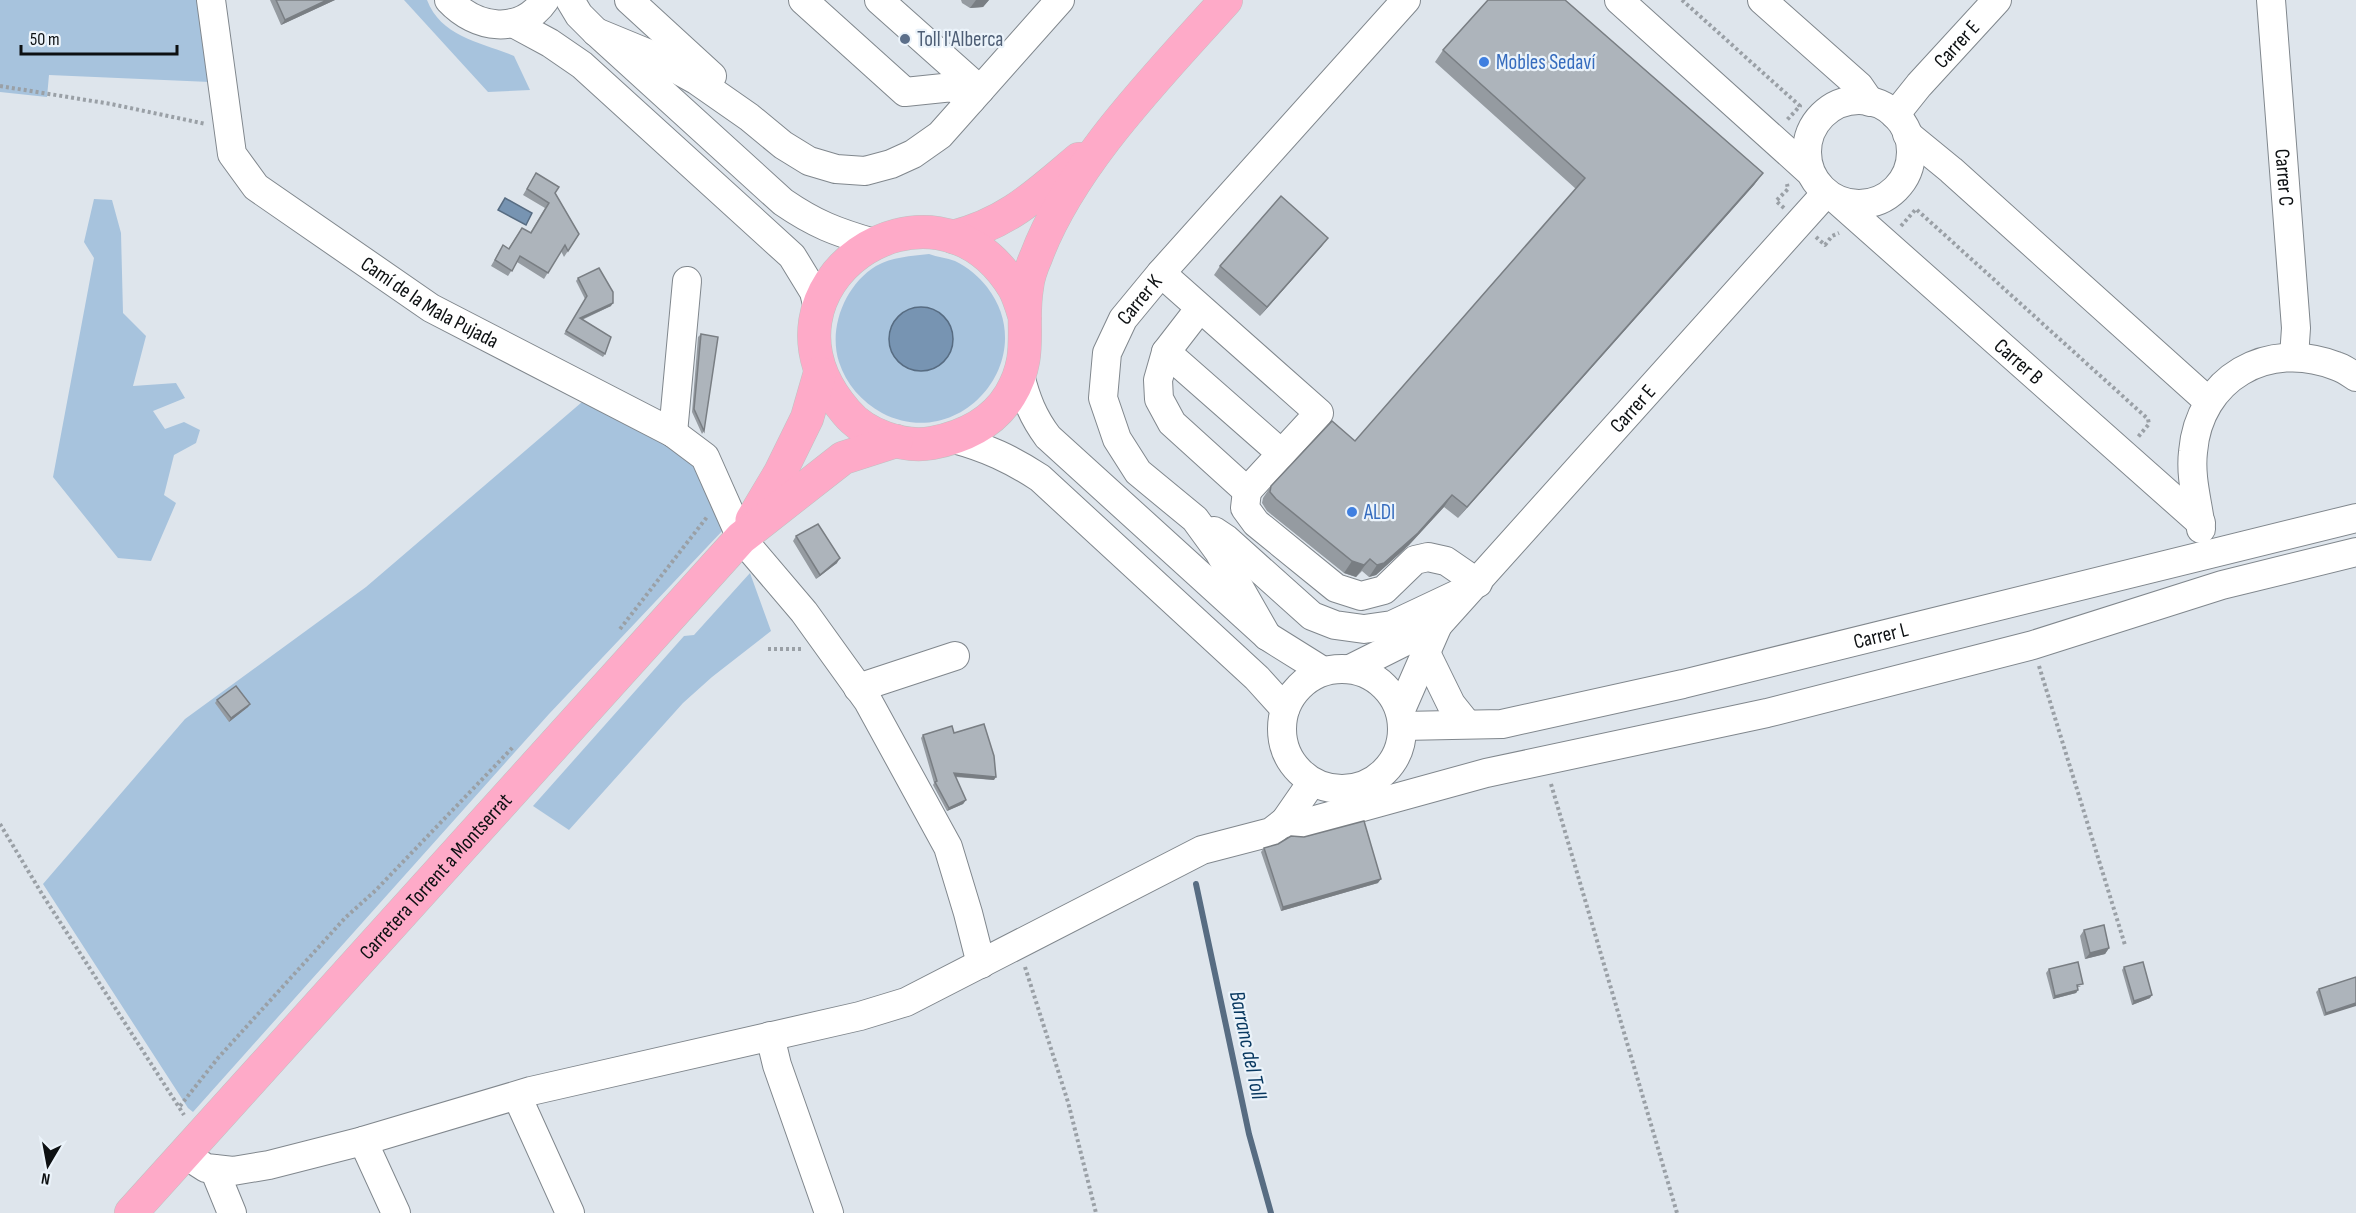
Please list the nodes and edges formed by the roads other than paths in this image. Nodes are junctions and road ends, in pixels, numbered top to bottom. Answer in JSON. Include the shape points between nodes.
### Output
{"nodes":[{"id":1,"x":211,"y":0,"type":"edge"},
{"id":2,"x":449,"y":0,"type":"edge"},
{"id":3,"x":545,"y":0,"type":"edge"},
{"id":4,"x":570,"y":0,"type":"edge"},
{"id":5,"x":628,"y":0,"type":"edge"},
{"id":6,"x":803,"y":0,"type":"edge"},
{"id":7,"x":879,"y":0,"type":"edge"},
{"id":8,"x":1060,"y":0,"type":"edge"},
{"id":9,"x":1226,"y":0,"type":"edge"},
{"id":10,"x":1406,"y":0,"type":"edge"},
{"id":11,"x":1619,"y":0,"type":"edge"},
{"id":12,"x":1762,"y":0,"type":"edge"},
{"id":13,"x":1997,"y":0,"type":"edge"},
{"id":14,"x":2271,"y":0,"type":"edge"},
{"id":15,"x":513,"y":23,"type":"junction"},
{"id":16,"x":596,"y":32,"type":"junction"},
{"id":17,"x":975,"y":95,"type":"junction"},
{"id":18,"x":1870,"y":102,"type":"junction"},
{"id":19,"x":749,"y":117,"type":"junction"},
{"id":20,"x":1901,"y":124,"type":"junction"},
{"id":21,"x":1106,"y":137,"type":"junction"},
{"id":22,"x":1824,"y":188,"type":"junction"},
{"id":23,"x":953,"y":237,"type":"junction"},
{"id":24,"x":874,"y":243,"type":"junction"},
{"id":25,"x":1161,"y":273,"type":"junction"},
{"id":26,"x":687,"y":281,"type":"dead end"},
{"id":27,"x":818,"y":308,"type":"junction"},
{"id":28,"x":1200,"y":308,"type":"junction"},
{"id":29,"x":1025,"y":318,"type":"junction"},
{"id":30,"x":1166,"y":352,"type":"junction"},
{"id":31,"x":2294,"y":357,"type":"junction"},
{"id":32,"x":820,"y":372,"type":"junction"},
{"id":33,"x":1020,"y":375,"type":"junction"},
{"id":34,"x":2356,"y":377,"type":"edge"},
{"id":35,"x":2208,"y":401,"type":"junction"},
{"id":36,"x":673,"y":433,"type":"junction"},
{"id":37,"x":954,"y":439,"type":"junction"},
{"id":38,"x":897,"y":441,"type":"junction"},
{"id":39,"x":1282,"y":454,"type":"junction"},
{"id":40,"x":1247,"y":491,"type":"junction"},
{"id":41,"x":2356,"y":518,"type":"edge"},
{"id":42,"x":1195,"y":519,"type":"junction"},
{"id":43,"x":2200,"y":524,"type":"junction"},
{"id":44,"x":741,"y":538,"type":"junction"},
{"id":45,"x":2356,"y":552,"type":"edge"},
{"id":46,"x":2205,"y":556,"type":"junction"},
{"id":47,"x":1476,"y":585,"type":"junction"},
{"id":48,"x":1438,"y":625,"type":"junction"},
{"id":49,"x":1267,"y":636,"type":"junction"},
{"id":50,"x":1426,"y":653,"type":"junction"},
{"id":51,"x":955,"y":656,"type":"dead end"},
{"id":52,"x":1336,"y":670,"type":"junction"},
{"id":53,"x":858,"y":688,"type":"junction"},
{"id":54,"x":1285,"y":709,"type":"junction"},
{"id":55,"x":1401,"y":719,"type":"junction"},
{"id":56,"x":1467,"y":724,"type":"junction"},
{"id":57,"x":1312,"y":782,"type":"junction"},
{"id":58,"x":1284,"y":821,"type":"junction"},
{"id":59,"x":981,"y":964,"type":"junction"},
{"id":60,"x":770,"y":1036,"type":"junction"},
{"id":61,"x":517,"y":1096,"type":"junction"},
{"id":62,"x":363,"y":1141,"type":"junction"},
{"id":63,"x":191,"y":1146,"type":"junction"},
{"id":64,"x":214,"y":1169,"type":"junction"},
{"id":65,"x":131,"y":1213,"type":"edge"},
{"id":66,"x":232,"y":1213,"type":"edge"},
{"id":67,"x":396,"y":1213,"type":"edge"},
{"id":68,"x":570,"y":1213,"type":"edge"},
{"id":69,"x":829,"y":1213,"type":"edge"}],
"edges":[{"from":1,"to":36,"type":"street","name":"Camí de la Mala Pujada","via":[[232,154],[256,187],[431,308]]},
{"from":2,"to":15,"type":"street","via":[[461,13],[477,21]]},
{"from":3,"to":15,"type":"street","via":[[528,17]]},
{"from":4,"to":16,"type":"street"},
{"from":5,"to":19,"type":"street","via":[[731,94]]},
{"from":6,"to":17,"type":"street","via":[[905,92],[953,87]]},
{"from":7,"to":17,"type":"street"},
{"from":8,"to":17,"type":"street"},
{"from":9,"to":21,"type":"main road"},
{"from":10,"to":25,"type":"street","name":"Carrer K"},
{"from":11,"to":22,"type":"street","name":"Carrer B"},
{"from":12,"to":18,"type":"street","via":[[1859,86]]},
{"from":13,"to":20,"type":"street","name":"Carrer E","via":[[1919,86]]},
{"from":14,"to":31,"type":"street","name":"Carrer C","via":[[2296,328]]},
{"from":15,"to":27,"type":"street","via":[[582,65],[792,256],[814,292]]},
{"from":16,"to":19,"type":"street","via":[[657,58]]},
{"from":16,"to":24,"type":"street","via":[[783,202],[810,221]]},
{"from":17,"to":19,"type":"street","via":[[940,135],[913,154],[865,171],[836,169],[809,161]]},
{"from":18,"to":20,"type":"street","via":[[1884,106]]},
{"from":18,"to":22,"type":"street","via":[[1838,105],[1814,125],[1806,156]]},
{"from":20,"to":22,"type":"street","via":[[1911,149],[1910,164],[1894,190],[1867,204],[1851,204]]},
{"from":20,"to":35,"type":"street"},
{"from":21,"to":23,"type":"main road","via":[[1016,211],[996,223]]},
{"from":21,"to":29,"type":"main road","via":[[1061,204],[1036,255],[1027,287]]},
{"from":22,"to":43,"type":"street","name":"Carrer B"},
{"from":22,"to":47,"type":"street","name":"Carrer E"},
{"from":23,"to":24,"type":"main road","via":[[926,232],[899,234]]},
{"from":23,"to":29,"type":"main road","via":[[978,249],[1000,267],[1016,291]]},
{"from":24,"to":27,"type":"main road","via":[[849,259],[830,281]]},
{"from":25,"to":28,"type":"street"},
{"from":25,"to":42,"type":"street","name":"Carrer K","via":[[1123,320],[1107,353],[1103,398],[1117,439],[1138,471]]},
{"from":26,"to":36,"type":"street"},
{"from":27,"to":32,"type":"main road","via":[[814,329]]},
{"from":28,"to":30,"type":"street"},
{"from":28,"to":39,"type":"street","via":[[1319,413]]},
{"from":29,"to":33,"type":"main road","via":[[1026,347]]},
{"from":30,"to":39,"type":"street"},
{"from":30,"to":40,"type":"street","via":[[1158,380],[1160,399],[1172,423]]},
{"from":31,"to":34,"type":"street","via":[[2336,366]]},
{"from":31,"to":35,"type":"street","via":[[2249,366],[2226,380]]},
{"from":32,"to":38,"type":"main road","via":[[849,417],[871,432]]},
{"from":32,"to":44,"type":"main road","via":[[807,418]]},
{"from":33,"to":37,"type":"main road","via":[[994,414]]},
{"from":33,"to":49,"type":"street","via":[[1033,416],[1048,437]]},
{"from":35,"to":43,"type":"street","via":[[2193,451],[2192,481]]},
{"from":36,"to":44,"type":"street","name":"Camí de la Mala Pujada","via":[[705,457]]},
{"from":37,"to":38,"type":"main road","via":[[925,444]]},
{"from":37,"to":54,"type":"street","via":[[985,447],[1040,478],[1257,678]]},
{"from":38,"to":44,"type":"main road","via":[[843,458]]},
{"from":39,"to":40,"type":"street"},
{"from":40,"to":47,"type":"street","via":[[1245,508],[1256,523],[1336,588],[1361,596],[1384,590],[1415,560],[1428,557],[1446,561]]},
{"from":41,"to":46,"type":"street","name":"Carrer L"},
{"from":42,"to":47,"type":"street","via":[[1226,539],[1312,616],[1335,625],[1364,629],[1392,625]]},
{"from":42,"to":49,"type":"street","name":"Carrer K","via":[[1219,552]]},
{"from":43,"to":46,"type":"street"},
{"from":44,"to":53,"type":"street","name":"Camí de la Mala Pujada","via":[[804,612]]},
{"from":44,"to":63,"type":"main road","name":"Carretera Torrent a Montserrat"},
{"from":45,"to":58,"type":"street","via":[[2222,585],[2033,645],[1767,713],[1545,760],[1297,825]]},
{"from":46,"to":56,"type":"street","name":"Carrer L","via":[[1683,684],[1502,724]]},
{"from":47,"to":48,"type":"street","name":"Carrer E"},
{"from":48,"to":50,"type":"street"},
{"from":48,"to":52,"type":"street"},
{"from":49,"to":52,"type":"street"},
{"from":50,"to":55,"type":"street"},
{"from":50,"to":56,"type":"street","via":[[1450,704]]},
{"from":51,"to":53,"type":"street"},
{"from":52,"to":54,"type":"street","via":[[1305,681]]},
{"from":52,"to":55,"type":"street","via":[[1378,680],[1393,695]]},
{"from":53,"to":59,"type":"street","name":"Camí de la Mala Pujada","via":[[948,847]]},
{"from":54,"to":57,"type":"street","via":[[1283,743],[1296,769]]},
{"from":55,"to":56,"type":"street","name":"Carrer L"},
{"from":55,"to":57,"type":"street","via":[[1403,738],[1393,763],[1379,778],[1360,787],[1332,789]]},
{"from":57,"to":58,"type":"street"},
{"from":58,"to":59,"type":"street","via":[[1271,832],[1202,849]]},
{"from":59,"to":60,"type":"street","via":[[906,1002]]},
{"from":60,"to":61,"type":"street"},
{"from":60,"to":69,"type":"street"},
{"from":61,"to":62,"type":"street"},
{"from":61,"to":68,"type":"street"},
{"from":62,"to":64,"type":"street","via":[[269,1165],[233,1171]]},
{"from":62,"to":67,"type":"street"},
{"from":63,"to":64,"type":"street","via":[[206,1168]]},
{"from":63,"to":65,"type":"main road","name":"Carretera Torrent a Montserrat"},
{"from":64,"to":66,"type":"street"}]}
